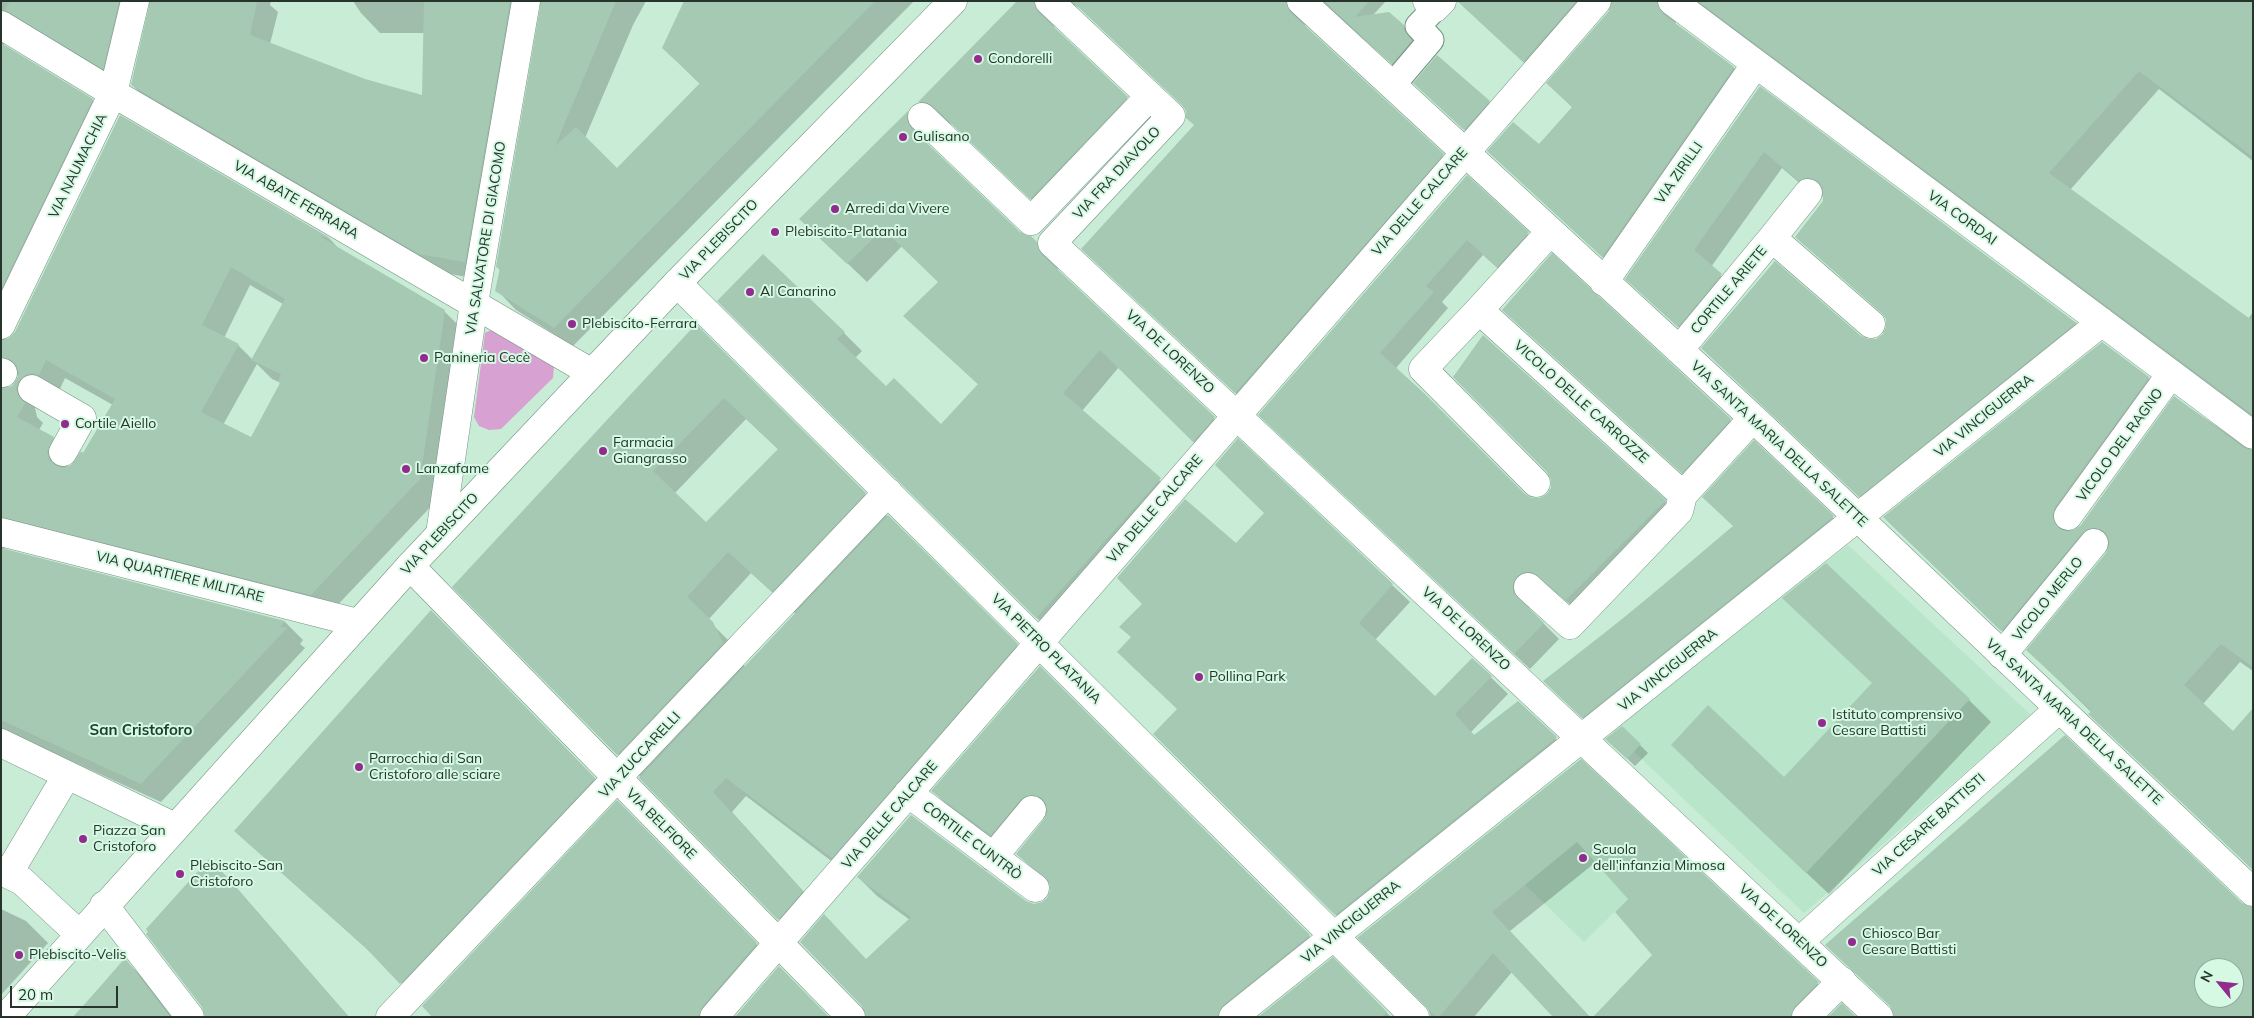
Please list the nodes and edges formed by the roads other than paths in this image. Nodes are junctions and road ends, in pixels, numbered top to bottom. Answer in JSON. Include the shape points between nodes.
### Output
{"nodes":[{"id":1,"x":135,"y":1,"type":"edge"},
{"id":2,"x":526,"y":1,"type":"edge"},
{"id":3,"x":953,"y":1,"type":"edge"},
{"id":4,"x":1049,"y":1,"type":"edge"},
{"id":5,"x":1301,"y":1,"type":"edge"},
{"id":6,"x":1597,"y":1,"type":"edge"},
{"id":7,"x":1672,"y":1,"type":"edge"},
{"id":8,"x":1435,"y":4,"type":"edge"},
{"id":9,"x":1,"y":25,"type":"edge"},
{"id":10,"x":1755,"y":65,"type":"junction"},
{"id":11,"x":1392,"y":86,"type":"junction"},
{"id":12,"x":113,"y":93,"type":"junction"},
{"id":13,"x":1150,"y":96,"type":"junction"},
{"id":14,"x":922,"y":117,"type":"dead end"},
{"id":15,"x":1463,"y":153,"type":"junction"},
{"id":16,"x":1808,"y":194,"type":"dead end"},
{"id":17,"x":1550,"y":232,"type":"junction"},
{"id":18,"x":1772,"y":238,"type":"junction"},
{"id":19,"x":1052,"y":243,"type":"joint"},
{"id":20,"x":1604,"y":282,"type":"junction"},
{"id":21,"x":677,"y":283,"type":"junction"},
{"id":22,"x":474,"y":303,"type":"junction"},
{"id":23,"x":1479,"y":310,"type":"junction"},
{"id":24,"x":2102,"y":322,"type":"junction"},
{"id":25,"x":1871,"y":324,"type":"dead end"},
{"id":26,"x":1,"y":325,"type":"edge"},
{"id":27,"x":1679,"y":350,"type":"junction"},
{"id":28,"x":592,"y":373,"type":"junction"},
{"id":29,"x":2171,"y":374,"type":"junction"},
{"id":30,"x":32,"y":389,"type":"dead end"},
{"id":31,"x":1237,"y":414,"type":"junction"},
{"id":32,"x":1753,"y":418,"type":"junction"},
{"id":33,"x":2253,"y":435,"type":"edge"},
{"id":34,"x":63,"y":452,"type":"dead end"},
{"id":35,"x":1536,"y":483,"type":"dead end"},
{"id":36,"x":888,"y":492,"type":"junction"},
{"id":37,"x":1683,"y":495,"type":"junction"},
{"id":38,"x":2068,"y":516,"type":"dead end"},
{"id":39,"x":1857,"y":518,"type":"junction"},
{"id":40,"x":1,"y":532,"type":"edge"},
{"id":41,"x":440,"y":534,"type":"junction"},
{"id":42,"x":2094,"y":543,"type":"dead end"},
{"id":43,"x":410,"y":566,"type":"junction"},
{"id":44,"x":1528,"y":587,"type":"dead end"},
{"id":45,"x":358,"y":623,"type":"junction"},
{"id":46,"x":1041,"y":643,"type":"junction"},
{"id":47,"x":2002,"y":655,"type":"junction"},
{"id":48,"x":2059,"y":709,"type":"junction"},
{"id":49,"x":1582,"y":738,"type":"junction"},
{"id":50,"x":1,"y":744,"type":"edge"},
{"id":51,"x":67,"y":775,"type":"junction"},
{"id":52,"x":617,"y":779,"type":"junction"},
{"id":53,"x":908,"y":793,"type":"junction"},
{"id":54,"x":1032,"y":810,"type":"dead end"},
{"id":55,"x":175,"y":827,"type":"junction"},
{"id":56,"x":993,"y":857,"type":"junction"},
{"id":57,"x":4,"y":873,"type":"edge"},
{"id":58,"x":1035,"y":888,"type":"dead end"},
{"id":59,"x":2253,"y":892,"type":"edge"},
{"id":60,"x":104,"y":905,"type":"junction"},
{"id":61,"x":79,"y":934,"type":"junction"},
{"id":62,"x":1334,"y":936,"type":"junction"},
{"id":63,"x":1800,"y":941,"type":"junction"},
{"id":64,"x":779,"y":944,"type":"junction"},
{"id":65,"x":1842,"y":982,"type":"junction"},
{"id":66,"x":7,"y":1011,"type":"edge"},
{"id":67,"x":190,"y":1017,"type":"edge"},
{"id":68,"x":390,"y":1017,"type":"edge"},
{"id":69,"x":714,"y":1017,"type":"edge"},
{"id":70,"x":851,"y":1017,"type":"edge"},
{"id":71,"x":1233,"y":1017,"type":"edge"},
{"id":72,"x":1415,"y":1017,"type":"edge"},
{"id":73,"x":1806,"y":1017,"type":"edge"},
{"id":74,"x":1879,"y":1017,"type":"edge"}],
"edges":[{"from":1,"to":12,"type":"street","name":"VIA NAUMACHIA"},
{"from":2,"to":22,"type":"street","name":"VIA SALVATORE DI GIACOMO"},
{"from":3,"to":21,"type":"street","name":"VIA PLEBISCITO"},
{"from":4,"to":13,"type":"street","name":"VIA FRA DIAVOLO"},
{"from":5,"to":11,"type":"street","name":"VIA SANTA MARIA DELLA SALETTE"},
{"from":6,"to":15,"type":"street","name":"VIA DELLE CALCARE"},
{"from":7,"to":10,"type":"street","name":"VIA CORDAI"},
{"from":8,"to":11,"type":"street","via":[[1418,26],[1431,40]]},
{"from":9,"to":12,"type":"street","name":"VIA ABATE FERRARA"},
{"from":10,"to":20,"type":"street","name":"VIA ZIRILLI"},
{"from":10,"to":24,"type":"street","name":"VIA CORDAI"},
{"from":11,"to":15,"type":"street","name":"VIA SANTA MARIA DELLA SALETTE"},
{"from":12,"to":22,"type":"street","name":"VIA ABATE FERRARA"},
{"from":12,"to":26,"type":"street","name":"VIA NAUMACHIA"},
{"from":13,"to":14,"type":"street","via":[[1031,221]]},
{"from":13,"to":19,"type":"street","name":"VIA FRA DIAVOLO","via":[[1171,116]]},
{"from":15,"to":17,"type":"street","name":"VIA SANTA MARIA DELLA SALETTE"},
{"from":15,"to":31,"type":"street","name":"VIA DELLE CALCARE"},
{"from":16,"to":18,"type":"street"},
{"from":17,"to":20,"type":"street","name":"VIA SANTA MARIA DELLA SALETTE"},
{"from":17,"to":23,"type":"street"},
{"from":18,"to":25,"type":"street","name":"CORTILE ARIETE"},
{"from":18,"to":27,"type":"street","name":"CORTILE ARIETE"},
{"from":19,"to":31,"type":"street","name":"VIA DE LORENZO"},
{"from":20,"to":27,"type":"street","name":"VIA SANTA MARIA DELLA SALETTE"},
{"from":21,"to":28,"type":"street","name":"VIA PLEBISCITO"},
{"from":21,"to":36,"type":"street","name":"VIA PIETRO PLATANIA"},
{"from":22,"to":28,"type":"street","name":"VIA ABATE FERRARA"},
{"from":22,"to":41,"type":"street","name":"VIA SALVATORE DI GIACOMO"},
{"from":23,"to":35,"type":"street","via":[[1423,369]]},
{"from":23,"to":37,"type":"street","name":"VICOLO DELLE CARROZZE"},
{"from":24,"to":29,"type":"street","name":"VIA CORDAI"},
{"from":24,"to":39,"type":"street","name":"VIA VINCIGUERRA"},
{"from":27,"to":32,"type":"street","name":"VIA SANTA MARIA DELLA SALETTE"},
{"from":28,"to":41,"type":"street","name":"VIA PLEBISCITO"},
{"from":29,"to":33,"type":"street","name":"VIA CORDAI"},
{"from":29,"to":38,"type":"street","name":"VICOLO DEL RAGNO"},
{"from":30,"to":34,"type":"street","via":[[82,418]]},
{"from":31,"to":46,"type":"street","name":"VIA DELLE CALCARE"},
{"from":31,"to":49,"type":"street","name":"VIA DE LORENZO"},
{"from":32,"to":37,"type":"street"},
{"from":32,"to":39,"type":"street","name":"VIA SANTA MARIA DELLA SALETTE"},
{"from":36,"to":46,"type":"street","name":"VIA PIETRO PLATANIA"},
{"from":36,"to":52,"type":"street","name":"VIA ZUCCARELLI"},
{"from":37,"to":44,"type":"street","via":[[1680,511],[1570,625]]},
{"from":39,"to":47,"type":"street","name":"VIA SANTA MARIA DELLA SALETTE"},
{"from":39,"to":49,"type":"street","name":"VIA VINCIGUERRA"},
{"from":40,"to":45,"type":"street","name":"VIA QUARTIERE MILITARE"},
{"from":41,"to":43,"type":"street","name":"VIA PLEBISCITO"},
{"from":42,"to":47,"type":"street","name":"VICOLO MERLO"},
{"from":43,"to":45,"type":"street","name":"VIA PLEBISCITO"},
{"from":43,"to":52,"type":"street","name":"VIA BELFIORE"},
{"from":45,"to":55,"type":"street","name":"VIA PLEBISCITO"},
{"from":46,"to":53,"type":"street","name":"VIA DELLE CALCARE"},
{"from":46,"to":62,"type":"street","name":"VIA PIETRO PLATANIA"},
{"from":47,"to":48,"type":"street","name":"VIA SANTA MARIA DELLA SALETTE"},
{"from":48,"to":59,"type":"street","name":"VIA SANTA MARIA DELLA SALETTE"},
{"from":48,"to":63,"type":"street","name":"VIA CESARE BATTISTI"},
{"from":49,"to":62,"type":"street","name":"VIA VINCIGUERRA"},
{"from":49,"to":63,"type":"street","name":"VIA DE LORENZO"},
{"from":50,"to":51,"type":"street"},
{"from":51,"to":55,"type":"street"},
{"from":51,"to":57,"type":"street"},
{"from":52,"to":64,"type":"street","name":"VIA BELFIORE"},
{"from":52,"to":68,"type":"street","name":"VIA ZUCCARELLI"},
{"from":53,"to":56,"type":"street","name":"CORTILE CUNTRÒ"},
{"from":53,"to":64,"type":"street","name":"VIA DELLE CALCARE"},
{"from":54,"to":56,"type":"street"},
{"from":55,"to":60,"type":"street","name":"VIA PLEBISCITO"},
{"from":56,"to":58,"type":"street","name":"CORTILE CUNTRÒ"},
{"from":57,"to":61,"type":"street","via":[[22,881]]},
{"from":60,"to":61,"type":"street","name":"VIA PLEBISCITO"},
{"from":60,"to":67,"type":"street"},
{"from":61,"to":66,"type":"street","name":"VIA PLEBISCITO"},
{"from":62,"to":71,"type":"street","name":"VIA VINCIGUERRA"},
{"from":62,"to":72,"type":"street","name":"VIA PIETRO PLATANIA"},
{"from":63,"to":65,"type":"street","name":"VIA DE LORENZO"},
{"from":64,"to":69,"type":"street","name":"VIA DELLE CALCARE"},
{"from":64,"to":70,"type":"street","name":"VIA BELFIORE"},
{"from":65,"to":73,"type":"street"},
{"from":65,"to":74,"type":"street","name":"VIA DE LORENZO"}]}
